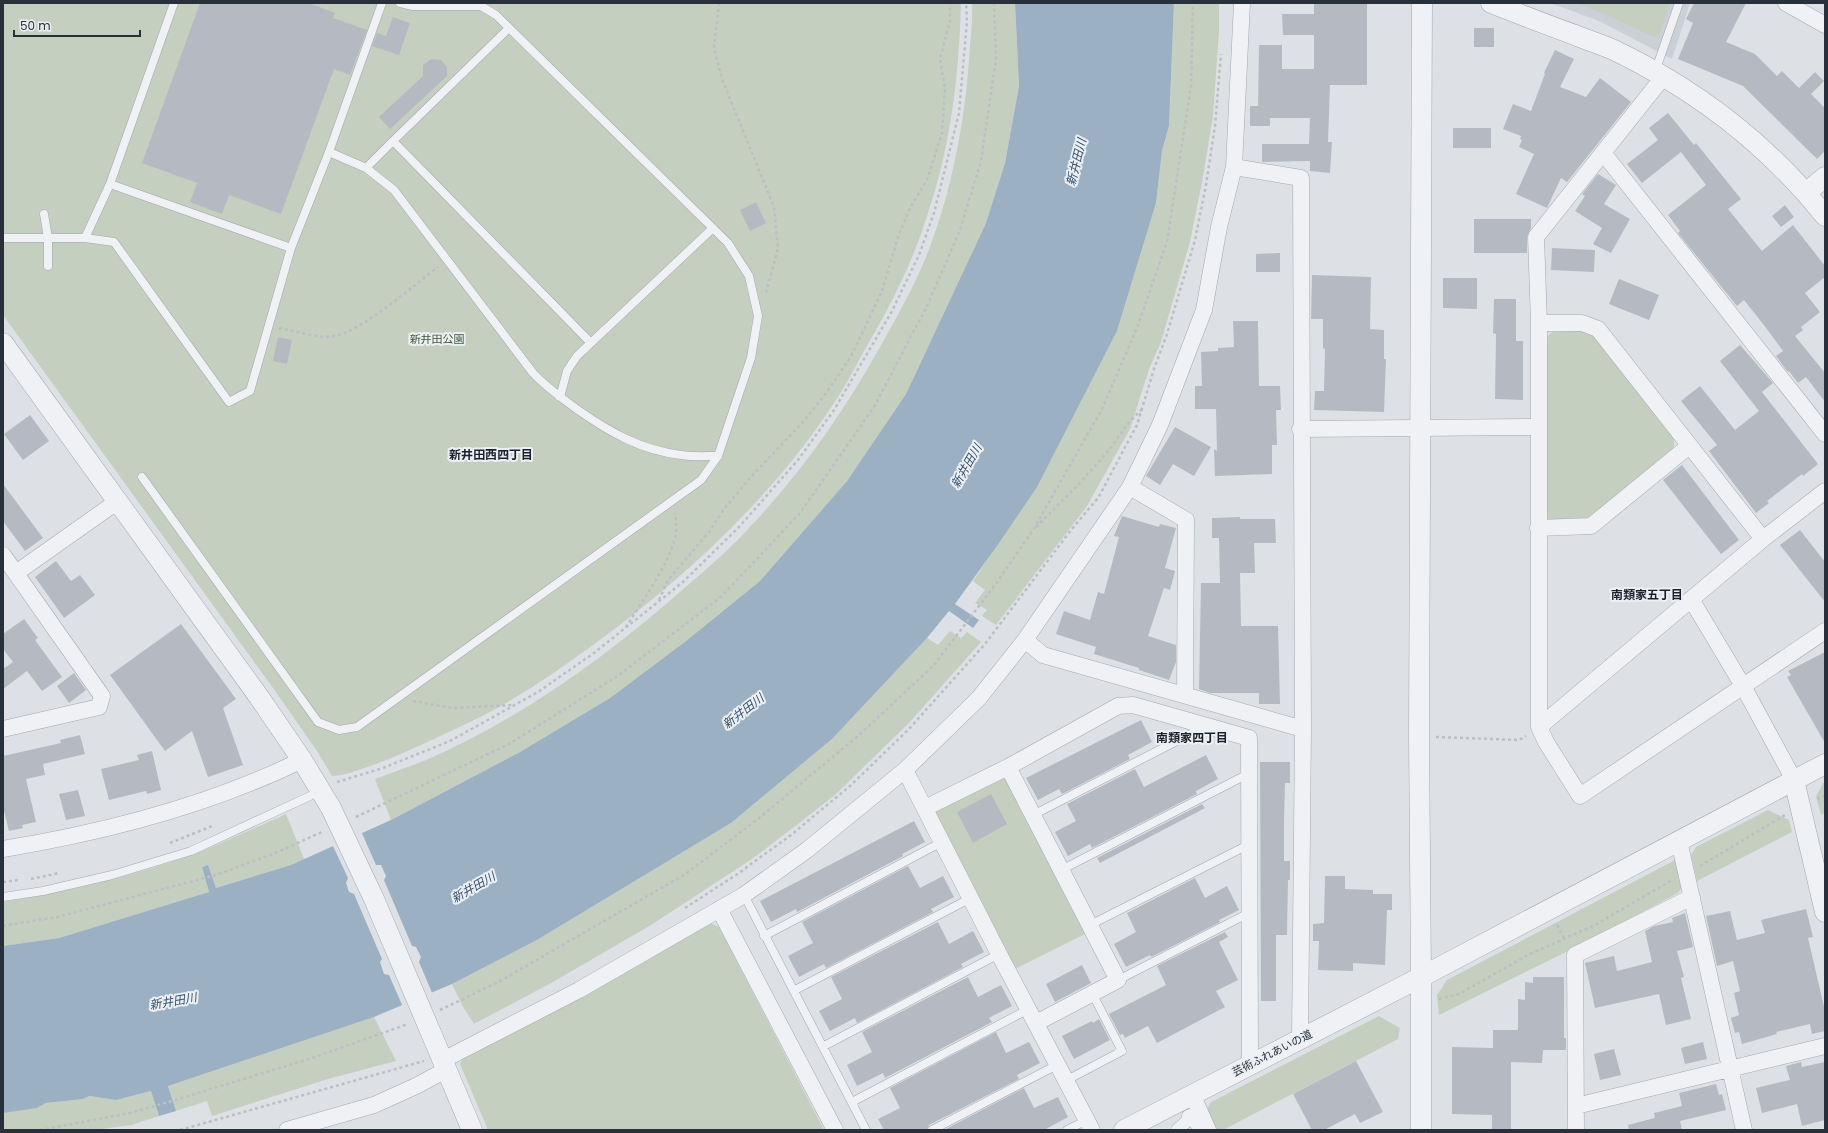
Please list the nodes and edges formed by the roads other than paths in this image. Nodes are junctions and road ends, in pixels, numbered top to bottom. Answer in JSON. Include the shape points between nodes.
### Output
{"nodes":[{"id":1,"x":174,"y":3,"type":"edge"},
{"id":2,"x":382,"y":3,"type":"edge"},
{"id":3,"x":400,"y":3,"type":"edge"},
{"id":4,"x":1242,"y":3,"type":"edge"},
{"id":5,"x":1422,"y":3,"type":"edge"},
{"id":6,"x":1491,"y":3,"type":"edge"},
{"id":7,"x":1679,"y":3,"type":"edge"},
{"id":8,"x":1786,"y":3,"type":"edge"},
{"id":9,"x":1825,"y":24,"type":"edge"},
{"id":10,"x":510,"y":28,"type":"junction"},
{"id":11,"x":1660,"y":74,"type":"junction"},
{"id":12,"x":393,"y":141,"type":"junction"},
{"id":13,"x":329,"y":152,"type":"junction"},
{"id":14,"x":1604,"y":154,"type":"junction"},
{"id":15,"x":1234,"y":167,"type":"junction"},
{"id":16,"x":366,"y":168,"type":"junction"},
{"id":17,"x":1825,"y":177,"type":"edge"},
{"id":18,"x":110,"y":184,"type":"junction"},
{"id":19,"x":1806,"y":193,"type":"junction"},
{"id":20,"x":44,"y":214,"type":"dead end"},
{"id":21,"x":1825,"y":216,"type":"edge"},
{"id":22,"x":713,"y":228,"type":"junction"},
{"id":23,"x":3,"y":238,"type":"edge"},
{"id":24,"x":48,"y":238,"type":"junction"},
{"id":25,"x":86,"y":238,"type":"junction"},
{"id":26,"x":291,"y":248,"type":"junction"},
{"id":27,"x":48,"y":266,"type":"dead end"},
{"id":28,"x":1539,"y":323,"type":"junction"},
{"id":29,"x":590,"y":342,"type":"junction"},
{"id":30,"x":3,"y":343,"type":"edge"},
{"id":31,"x":560,"y":397,"type":"junction"},
{"id":32,"x":1538,"y":427,"type":"junction"},
{"id":33,"x":1421,"y":428,"type":"junction"},
{"id":34,"x":1300,"y":429,"type":"junction"},
{"id":35,"x":1825,"y":434,"type":"edge"},
{"id":36,"x":1689,"y":446,"type":"junction"},
{"id":37,"x":718,"y":456,"type":"junction"},
{"id":38,"x":142,"y":477,"type":"dead end"},
{"id":39,"x":1130,"y":487,"type":"junction"},
{"id":40,"x":1825,"y":491,"type":"edge"},
{"id":41,"x":118,"y":501,"type":"junction"},
{"id":42,"x":1538,"y":528,"type":"junction"},
{"id":43,"x":1763,"y":539,"type":"junction"},
{"id":44,"x":3,"y":555,"type":"edge"},
{"id":45,"x":16,"y":573,"type":"junction"},
{"id":46,"x":1691,"y":599,"type":"junction"},
{"id":47,"x":1825,"y":631,"type":"edge"},
{"id":48,"x":1025,"y":640,"type":"junction"},
{"id":49,"x":1743,"y":686,"type":"junction"},
{"id":50,"x":1186,"y":695,"type":"junction"},
{"id":51,"x":1206,"y":726,"type":"junction"},
{"id":52,"x":1539,"y":727,"type":"junction"},
{"id":53,"x":1303,"y":728,"type":"junction"},
{"id":54,"x":3,"y":729,"type":"edge"},
{"id":55,"x":302,"y":760,"type":"junction"},
{"id":56,"x":1825,"y":764,"type":"edge"},
{"id":57,"x":1008,"y":766,"type":"junction"},
{"id":58,"x":905,"y":770,"type":"junction"},
{"id":59,"x":1250,"y":772,"type":"junction"},
{"id":60,"x":1794,"y":780,"type":"junction"},
{"id":61,"x":310,"y":796,"type":"dead end"},
{"id":62,"x":925,"y":808,"type":"junction"},
{"id":63,"x":1033,"y":815,"type":"junction"},
{"id":64,"x":1679,"y":841,"type":"junction"},
{"id":65,"x":942,"y":842,"type":"junction"},
{"id":66,"x":1250,"y":844,"type":"junction"},
{"id":67,"x":3,"y":849,"type":"edge"},
{"id":68,"x":1060,"y":870,"type":"junction"},
{"id":69,"x":744,"y":895,"type":"junction"},
{"id":70,"x":1692,"y":896,"type":"junction"},
{"id":71,"x":3,"y":897,"type":"edge"},
{"id":72,"x":971,"y":898,"type":"junction"},
{"id":73,"x":719,"y":909,"type":"junction"},
{"id":74,"x":1825,"y":912,"type":"edge"},
{"id":75,"x":1249,"y":913,"type":"junction"},
{"id":76,"x":1090,"y":924,"type":"junction"},
{"id":77,"x":764,"y":936,"type":"junction"},
{"id":78,"x":999,"y":954,"type":"junction"},
{"id":79,"x":1421,"y":977,"type":"junction"},
{"id":80,"x":1118,"y":980,"type":"junction"},
{"id":81,"x":795,"y":990,"type":"junction"},
{"id":82,"x":1092,"y":994,"type":"junction"},
{"id":83,"x":1029,"y":1009,"type":"junction"},
{"id":84,"x":1036,"y":1023,"type":"junction"},
{"id":85,"x":1300,"y":1039,"type":"junction"},
{"id":86,"x":824,"y":1046,"type":"junction"},
{"id":87,"x":1825,"y":1046,"type":"edge"},
{"id":88,"x":439,"y":1063,"type":"junction"},
{"id":89,"x":1059,"y":1064,"type":"junction"},
{"id":90,"x":1250,"y":1065,"type":"junction"},
{"id":91,"x":1731,"y":1068,"type":"junction"},
{"id":92,"x":1067,"y":1080,"type":"junction"},
{"id":93,"x":1192,"y":1094,"type":"junction"},
{"id":94,"x":852,"y":1102,"type":"junction"},
{"id":95,"x":1576,"y":1106,"type":"junction"},
{"id":96,"x":334,"y":1123,"type":"edge"},
{"id":97,"x":1090,"y":1125,"type":"edge"},
{"id":98,"x":287,"y":1130,"type":"edge"},
{"id":99,"x":472,"y":1130,"type":"edge"},
{"id":100,"x":835,"y":1130,"type":"edge"},
{"id":101,"x":866,"y":1130,"type":"edge"},
{"id":102,"x":932,"y":1130,"type":"edge"},
{"id":103,"x":1067,"y":1130,"type":"edge"},
{"id":104,"x":1124,"y":1130,"type":"edge"},
{"id":105,"x":1177,"y":1130,"type":"edge"},
{"id":106,"x":1200,"y":1130,"type":"edge"},
{"id":107,"x":1208,"y":1130,"type":"edge"},
{"id":108,"x":1421,"y":1130,"type":"edge"},
{"id":109,"x":1576,"y":1130,"type":"edge"},
{"id":110,"x":1744,"y":1130,"type":"edge"}],
"edges":[{"from":1,"to":18,"type":"lane"},
{"from":2,"to":13,"type":"lane"},
{"from":3,"to":10,"type":"lane","via":[[413,6],[481,6]]},
{"from":4,"to":15,"type":"street"},
{"from":5,"to":33,"type":"street"},
{"from":6,"to":11,"type":"street","via":[[1617,51]]},
{"from":7,"to":11,"type":"lane"},
{"from":8,"to":9,"type":"street"},
{"from":10,"to":12,"type":"lane"},
{"from":10,"to":22,"type":"lane"},
{"from":11,"to":14,"type":"street"},
{"from":11,"to":19,"type":"street","via":[[1722,115],[1762,147]]},
{"from":12,"to":16,"type":"lane"},
{"from":12,"to":29,"type":"lane"},
{"from":13,"to":16,"type":"lane"},
{"from":13,"to":26,"type":"lane"},
{"from":14,"to":28,"type":"street","via":[[1536,237]]},
{"from":14,"to":35,"type":"street"},
{"from":15,"to":34,"type":"street","via":[[1301,178]]},
{"from":15,"to":39,"type":"street","via":[[1219,227],[1204,310],[1160,425]]},
{"from":16,"to":31,"type":"lane","via":[[394,190],[546,388]]},
{"from":17,"to":19,"type":"street"},
{"from":18,"to":25,"type":"lane"},
{"from":18,"to":26,"type":"lane"},
{"from":19,"to":21,"type":"street"},
{"from":20,"to":24,"type":"lane"},
{"from":22,"to":29,"type":"lane"},
{"from":22,"to":37,"type":"lane","via":[[728,243],[749,276],[758,316],[751,358]]},
{"from":23,"to":24,"type":"lane"},
{"from":24,"to":25,"type":"lane"},
{"from":24,"to":27,"type":"lane"},
{"from":25,"to":26,"type":"lane","via":[[114,242],[229,402],[250,391]]},
{"from":28,"to":32,"type":"street"},
{"from":28,"to":36,"type":"street","via":[[1582,323],[1598,329]]},
{"from":29,"to":31,"type":"lane","via":[[567,371]]},
{"from":30,"to":41,"type":"street"},
{"from":31,"to":37,"type":"lane","via":[[626,440],[682,455]]},
{"from":32,"to":33,"type":"street"},
{"from":32,"to":42,"type":"street"},
{"from":33,"to":34,"type":"street"},
{"from":33,"to":79,"type":"street"},
{"from":34,"to":53,"type":"street"},
{"from":36,"to":42,"type":"street","via":[[1591,526]]},
{"from":36,"to":43,"type":"street"},
{"from":37,"to":38,"type":"lane","via":[[701,480],[672,502],[357,727],[339,730],[318,722]]},
{"from":39,"to":48,"type":"street"},
{"from":39,"to":50,"type":"street","via":[[1186,520]]},
{"from":40,"to":43,"type":"street"},
{"from":41,"to":45,"type":"street"},
{"from":41,"to":55,"type":"street"},
{"from":42,"to":52,"type":"street"},
{"from":43,"to":46,"type":"street"},
{"from":44,"to":45,"type":"street"},
{"from":45,"to":54,"type":"street","via":[[102,696],[99,707]]},
{"from":46,"to":49,"type":"street"},
{"from":46,"to":52,"type":"street"},
{"from":47,"to":49,"type":"street"},
{"from":48,"to":50,"type":"street","via":[[1043,654]]},
{"from":48,"to":58,"type":"street","via":[[979,698]]},
{"from":49,"to":52,"type":"street","via":[[1580,796]]},
{"from":49,"to":60,"type":"street"},
{"from":50,"to":53,"type":"street"},
{"from":51,"to":57,"type":"street","via":[[1133,705],[1118,706]]},
{"from":51,"to":59,"type":"street","via":[[1249,738]]},
{"from":51,"to":63,"type":"lane"},
{"from":53,"to":85,"type":"street"},
{"from":55,"to":67,"type":"street","via":[[264,779],[177,811],[86,834]]},
{"from":55,"to":88,"type":"street","bridge":true,"via":[[330,808],[374,899],[431,1033]]},
{"from":56,"to":60,"type":"street","name":"芸術ふれあいの道"},
{"from":57,"to":62,"type":"street"},
{"from":57,"to":63,"type":"street"},
{"from":58,"to":62,"type":"street"},
{"from":58,"to":69,"type":"street","via":[[807,850]]},
{"from":59,"to":66,"type":"street"},
{"from":59,"to":68,"type":"lane"},
{"from":60,"to":64,"type":"street","name":"芸術ふれあいの道"},
{"from":60,"to":74,"type":"street"},
{"from":61,"to":71,"type":"lane","via":[[191,851],[112,875],[43,891]]},
{"from":62,"to":65,"type":"street"},
{"from":63,"to":68,"type":"street"},
{"from":64,"to":70,"type":"street"},
{"from":64,"to":79,"type":"street","name":"芸術ふれあいの道"},
{"from":65,"to":72,"type":"street"},
{"from":65,"to":77,"type":"lane"},
{"from":66,"to":75,"type":"street"},
{"from":66,"to":76,"type":"lane"},
{"from":68,"to":76,"type":"street"},
{"from":69,"to":73,"type":"street"},
{"from":69,"to":77,"type":"lane"},
{"from":70,"to":91,"type":"street"},
{"from":70,"to":95,"type":"street","via":[[1575,955]]},
{"from":72,"to":78,"type":"street"},
{"from":72,"to":81,"type":"lane"},
{"from":73,"to":88,"type":"street","via":[[579,990]]},
{"from":73,"to":100,"type":"street"},
{"from":75,"to":80,"type":"lane"},
{"from":75,"to":90,"type":"street"},
{"from":76,"to":80,"type":"street"},
{"from":77,"to":81,"type":"lane"},
{"from":78,"to":83,"type":"street"},
{"from":78,"to":86,"type":"lane"},
{"from":79,"to":85,"type":"street","name":"芸術ふれあいの道"},
{"from":79,"to":108,"type":"street"},
{"from":80,"to":82,"type":"street"},
{"from":81,"to":86,"type":"lane"},
{"from":82,"to":84,"type":"street"},
{"from":82,"to":92,"type":"lane","via":[[1122,1051]]},
{"from":83,"to":84,"type":"street"},
{"from":83,"to":94,"type":"lane"},
{"from":84,"to":89,"type":"street"},
{"from":85,"to":90,"type":"street","name":"芸術ふれあいの道"},
{"from":86,"to":94,"type":"lane"},
{"from":87,"to":91,"type":"street"},
{"from":88,"to":96,"type":"street","via":[[416,1086]]},
{"from":88,"to":99,"type":"street"},
{"from":89,"to":92,"type":"street"},
{"from":89,"to":102,"type":"lane"},
{"from":90,"to":93,"type":"street","name":"芸術ふれあいの道"},
{"from":91,"to":95,"type":"street"},
{"from":91,"to":110,"type":"street"},
{"from":92,"to":97,"type":"street"},
{"from":93,"to":104,"type":"street","name":"芸術ふれあいの道"},
{"from":93,"to":107,"type":"street"},
{"from":94,"to":101,"type":"lane"},
{"from":95,"to":109,"type":"street"},
{"from":96,"to":98,"type":"street"},
{"from":97,"to":103,"type":"lane"},
{"from":105,"to":106,"type":"street","via":[[1191,1115]]}]}
